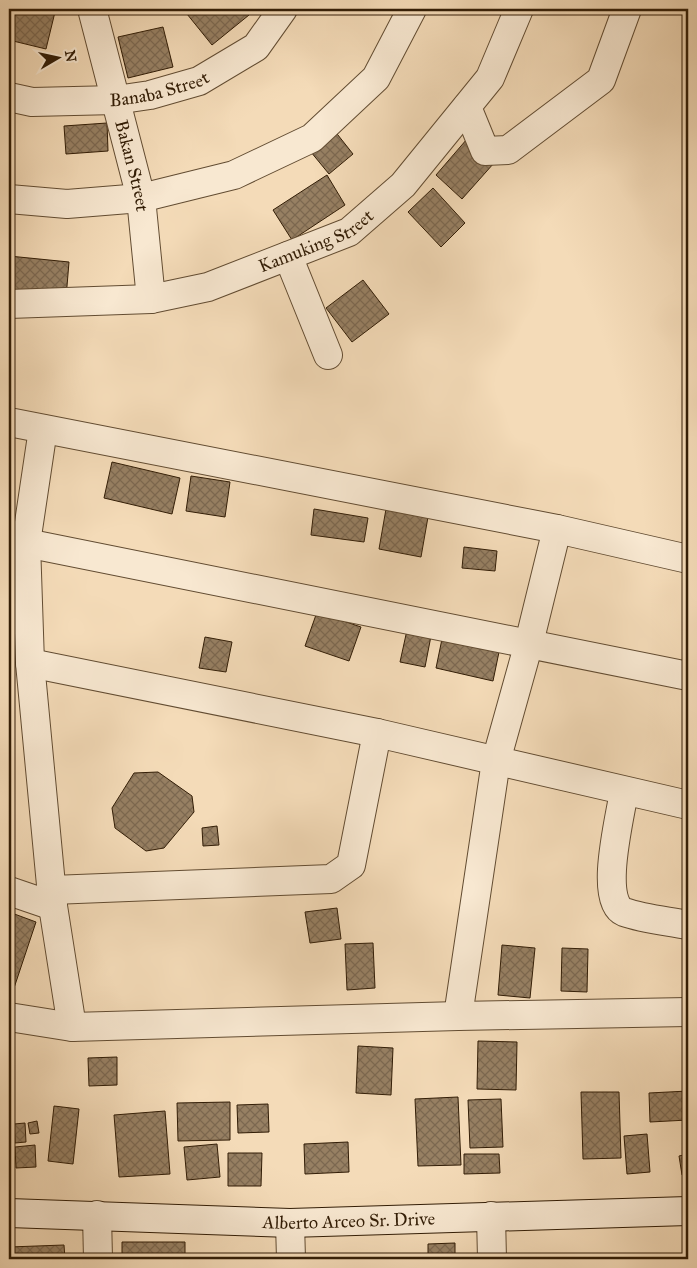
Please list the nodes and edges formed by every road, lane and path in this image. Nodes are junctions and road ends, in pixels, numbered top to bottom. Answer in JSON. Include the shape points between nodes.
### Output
{"nodes":[{"id":1,"x":92,"y":9,"type":"edge"},
{"id":2,"x":283,"y":9,"type":"edge"},
{"id":3,"x":412,"y":9,"type":"edge"},
{"id":4,"x":519,"y":9,"type":"edge"},
{"id":5,"x":627,"y":9,"type":"edge"},
{"id":6,"x":9,"y":97,"type":"edge"},
{"id":7,"x":116,"y":100,"type":"junction"},
{"id":8,"x":467,"y":107,"type":"junction"},
{"id":9,"x":141,"y":198,"type":"junction"},
{"id":10,"x":9,"y":199,"type":"edge"},
{"id":11,"x":288,"y":256,"type":"junction"},
{"id":12,"x":151,"y":298,"type":"junction"},
{"id":13,"x":9,"y":304,"type":"edge"},
{"id":14,"x":328,"y":355,"type":"dead end"},
{"id":15,"x":9,"y":422,"type":"edge"},
{"id":16,"x":43,"y":429,"type":"junction"},
{"id":17,"x":557,"y":529,"type":"junction"},
{"id":18,"x":26,"y":543,"type":"junction"},
{"id":19,"x":688,"y":559,"type":"edge"},
{"id":20,"x":529,"y":643,"type":"junction"},
{"id":21,"x":30,"y":663,"type":"junction"},
{"id":22,"x":688,"y":676,"type":"edge"},
{"id":23,"x":377,"y":733,"type":"junction"},
{"id":24,"x":496,"y":761,"type":"junction"},
{"id":25,"x":624,"y":791,"type":"junction"},
{"id":26,"x":688,"y":805,"type":"edge"},
{"id":27,"x":9,"y":892,"type":"edge"},
{"id":28,"x":52,"y":898,"type":"junction"},
{"id":29,"x":688,"y":925,"type":"edge"},
{"id":30,"x":688,"y":1012,"type":"edge"},
{"id":31,"x":458,"y":1016,"type":"junction"},
{"id":32,"x":9,"y":1017,"type":"edge"},
{"id":33,"x":72,"y":1027,"type":"junction"},
{"id":34,"x":688,"y":1211,"type":"edge"},
{"id":35,"x":9,"y":1213,"type":"edge"},
{"id":36,"x":97,"y":1215,"type":"junction"},
{"id":37,"x":491,"y":1216,"type":"junction"},
{"id":38,"x":290,"y":1223,"type":"junction"},
{"id":39,"x":98,"y":1259,"type":"edge"},
{"id":40,"x":291,"y":1259,"type":"edge"},
{"id":41,"x":492,"y":1259,"type":"edge"}],
"edges":[{"from":1,"to":7,"type":"street","name":"Bakan Street"},
{"from":2,"to":7,"type":"street","name":"Banaba Street","via":[[256,47],[199,81],[150,95]]},
{"from":3,"to":9,"type":"street","via":[[376,78],[312,138],[234,175]]},
{"from":4,"to":8,"type":"street","name":"Kamuking Street","via":[[490,78]]},
{"from":5,"to":8,"type":"street","via":[[601,80],[508,150],[486,151]]},
{"from":6,"to":7,"type":"street","name":"Banaba Street","via":[[32,102]]},
{"from":7,"to":9,"type":"street","name":"Bakan Street"},
{"from":8,"to":11,"type":"street","name":"Kamuking Street","via":[[403,185],[349,232]]},
{"from":9,"to":10,"type":"street","via":[[67,204]]},
{"from":9,"to":12,"type":"street","name":"Bakan Street"},
{"from":11,"to":12,"type":"street","name":"Kamuking Street","via":[[208,287]]},
{"from":11,"to":14,"type":"street"},
{"from":12,"to":13,"type":"street","name":"Kamuking Street"},
{"from":15,"to":16,"type":"street"},
{"from":16,"to":17,"type":"street"},
{"from":16,"to":18,"type":"street"},
{"from":17,"to":19,"type":"street"},
{"from":17,"to":20,"type":"street"},
{"from":18,"to":20,"type":"street"},
{"from":18,"to":21,"type":"street"},
{"from":20,"to":22,"type":"street"},
{"from":20,"to":24,"type":"street"},
{"from":21,"to":23,"type":"street"},
{"from":21,"to":28,"type":"street"},
{"from":23,"to":24,"type":"street"},
{"from":23,"to":28,"type":"street","via":[[351,865],[331,878]]},
{"from":24,"to":25,"type":"street"},
{"from":24,"to":31,"type":"street"},
{"from":25,"to":26,"type":"street"},
{"from":25,"to":29,"type":"street","via":[[610,883],[614,900],[623,911]]},
{"from":27,"to":28,"type":"street"},
{"from":28,"to":33,"type":"street"},
{"from":30,"to":31,"type":"street"},
{"from":31,"to":33,"type":"street"},
{"from":32,"to":33,"type":"street"},
{"from":34,"to":37,"type":"street","name":"Alberto Arceo Sr. Drive"},
{"from":35,"to":36,"type":"street","name":"Alberto Arceo Sr. Drive"},
{"from":36,"to":38,"type":"street","name":"Alberto Arceo Sr. Drive"},
{"from":36,"to":39,"type":"street"},
{"from":37,"to":38,"type":"street","name":"Alberto Arceo Sr. Drive"},
{"from":37,"to":41,"type":"street"},
{"from":38,"to":40,"type":"street"}]}
